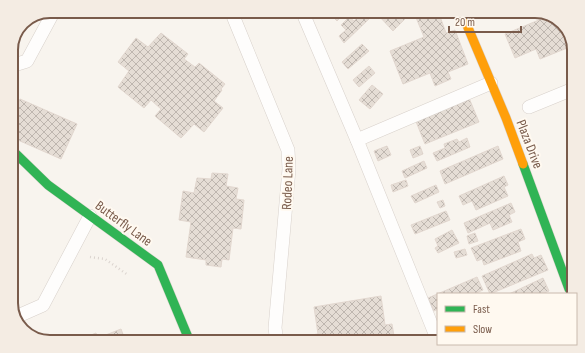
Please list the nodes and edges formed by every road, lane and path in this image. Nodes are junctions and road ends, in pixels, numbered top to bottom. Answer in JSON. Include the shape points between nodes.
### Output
{"nodes":[{"id":1,"x":50,"y":18,"type":"edge"},
{"id":2,"x":234,"y":18,"type":"edge"},
{"id":3,"x":305,"y":18,"type":"edge"},
{"id":4,"x":464,"y":18,"type":"edge"},
{"id":5,"x":18,"y":64,"type":"edge"},
{"id":6,"x":491,"y":83,"type":"junction"},
{"id":7,"x":567,"y":91,"type":"edge"},
{"id":8,"x":529,"y":107,"type":"dead end"},
{"id":9,"x":357,"y":140,"type":"junction"},
{"id":10,"x":18,"y":156,"type":"edge"},
{"id":11,"x":90,"y":216,"type":"junction"},
{"id":12,"x":71,"y":253,"type":"junction"},
{"id":13,"x":132,"y":277,"type":"dead end"},
{"id":14,"x":567,"y":284,"type":"edge"},
{"id":15,"x":20,"y":315,"type":"edge"},
{"id":16,"x":187,"y":335,"type":"edge"},
{"id":17,"x":276,"y":335,"type":"edge"},
{"id":18,"x":436,"y":335,"type":"edge"}],
"edges":[{"from":1,"to":5,"type":"lane","via":[[27,61]]},
{"from":2,"to":17,"type":"lane","name":"Rodeo Lane","via":[[288,150],[289,170]]},
{"from":3,"to":9,"type":"lane"},
{"from":4,"to":6,"type":"street","name":"Plaza Drive"},
{"from":6,"to":9,"type":"lane"},
{"from":6,"to":14,"type":"street","name":"Plaza Drive"},
{"from":7,"to":8,"type":"lane"},
{"from":9,"to":18,"type":"lane"},
{"from":10,"to":11,"type":"street","name":"Butterfly Lane","via":[[48,185]]},
{"from":11,"to":12,"type":"lane"},
{"from":11,"to":16,"type":"street","name":"Butterfly Lane","via":[[158,265]]},
{"from":12,"to":13,"type":"path","via":[[105,259]]},
{"from":12,"to":15,"type":"lane","via":[[43,306]]}]}
